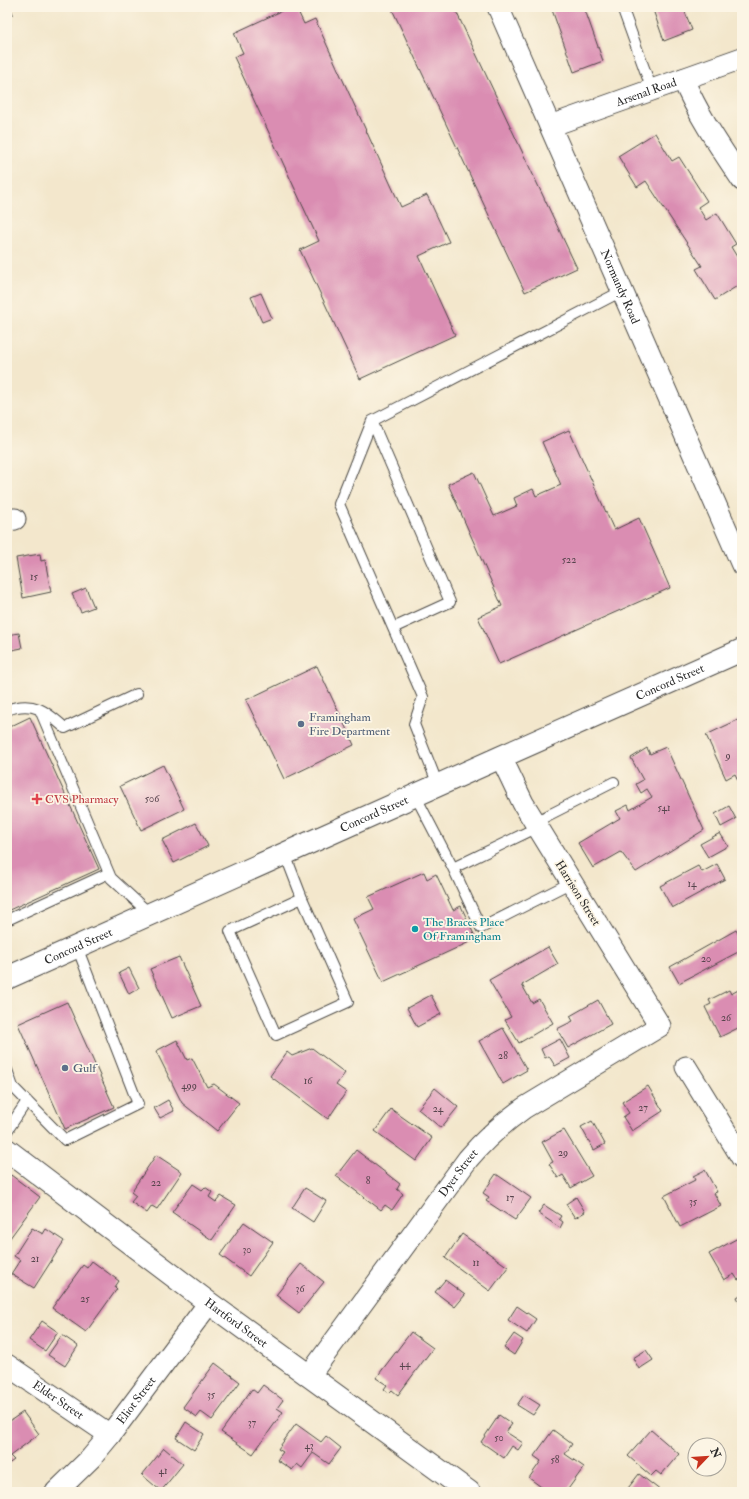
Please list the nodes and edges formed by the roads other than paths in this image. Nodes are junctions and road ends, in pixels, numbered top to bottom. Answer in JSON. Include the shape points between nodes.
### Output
{"nodes":[{"id":1,"x":498,"y":7,"type":"edge"},
{"id":2,"x":622,"y":7,"type":"edge"},
{"id":3,"x":742,"y":58,"type":"edge"},
{"id":4,"x":683,"y":79,"type":"junction"},
{"id":5,"x":652,"y":90,"type":"junction"},
{"id":6,"x":550,"y":126,"type":"junction"},
{"id":7,"x":742,"y":180,"type":"edge"},
{"id":8,"x":622,"y":291,"type":"junction"},
{"id":9,"x":372,"y":421,"type":"junction"},
{"id":10,"x":742,"y":565,"type":"edge"},
{"id":11,"x":393,"y":628,"type":"junction"},
{"id":12,"x":742,"y":650,"type":"edge"},
{"id":13,"x":137,"y":694,"type":"dead end"},
{"id":14,"x":7,"y":710,"type":"edge"},
{"id":15,"x":40,"y":710,"type":"junction"},
{"id":16,"x":500,"y":757,"type":"junction"},
{"id":17,"x":614,"y":782,"type":"dead end"},
{"id":18,"x":438,"y":785,"type":"junction"},
{"id":19,"x":415,"y":795,"type":"junction"},
{"id":20,"x":537,"y":825,"type":"junction"},
{"id":21,"x":285,"y":854,"type":"junction"},
{"id":22,"x":453,"y":868,"type":"junction"},
{"id":23,"x":109,"y":873,"type":"junction"},
{"id":24,"x":572,"y":882,"type":"junction"},
{"id":25,"x":302,"y":898,"type":"junction"},
{"id":26,"x":150,"y":914,"type":"junction"},
{"id":27,"x":7,"y":920,"type":"edge"},
{"id":28,"x":77,"y":947,"type":"junction"},
{"id":29,"x":7,"y":978,"type":"edge"},
{"id":30,"x":660,"y":1026,"type":"joint"},
{"id":31,"x":686,"y":1067,"type":"dead end"},
{"id":32,"x":7,"y":1070,"type":"edge"},
{"id":33,"x":27,"y":1101,"type":"junction"},
{"id":34,"x":7,"y":1131,"type":"edge"},
{"id":35,"x":7,"y":1150,"type":"edge"},
{"id":36,"x":742,"y":1158,"type":"edge"},
{"id":37,"x":209,"y":1303,"type":"junction"},
{"id":38,"x":7,"y":1365,"type":"edge"},
{"id":39,"x":309,"y":1376,"type":"junction"},
{"id":40,"x":110,"y":1436,"type":"junction"},
{"id":41,"x":56,"y":1492,"type":"edge"},
{"id":42,"x":469,"y":1492,"type":"edge"}],
"edges":[{"from":1,"to":6,"type":"street","name":"Normandy Road"},
{"from":2,"to":5,"type":"lane"},
{"from":3,"to":4,"type":"street","name":"Arsenal Road"},
{"from":4,"to":5,"type":"street","name":"Arsenal Road"},
{"from":4,"to":7,"type":"street","via":[[704,122]]},
{"from":5,"to":6,"type":"street","name":"Arsenal Road"},
{"from":6,"to":8,"type":"street","name":"Normandy Road"},
{"from":8,"to":9,"type":"lane"},
{"from":8,"to":10,"type":"street","name":"Normandy Road"},
{"from":9,"to":11,"type":"lane","via":[[339,504]]},
{"from":9,"to":11,"type":"lane","via":[[450,602]]},
{"from":11,"to":18,"type":"lane","via":[[423,697],[414,724]]},
{"from":12,"to":16,"type":"main road","name":"Concord Street"},
{"from":13,"to":15,"type":"lane","via":[[65,728],[52,716]]},
{"from":14,"to":15,"type":"lane","via":[[31,705]]},
{"from":15,"to":23,"type":"lane"},
{"from":16,"to":18,"type":"main road","name":"Concord Street"},
{"from":16,"to":20,"type":"street","name":"Harrison Street"},
{"from":17,"to":20,"type":"lane"},
{"from":18,"to":19,"type":"main road","name":"Concord Street"},
{"from":19,"to":21,"type":"main road","name":"Concord Street"},
{"from":19,"to":22,"type":"lane"},
{"from":20,"to":22,"type":"lane"},
{"from":20,"to":24,"type":"street","name":"Harrison Street"},
{"from":21,"to":25,"type":"lane"},
{"from":21,"to":26,"type":"main road","name":"Concord Street"},
{"from":22,"to":24,"type":"lane","via":[[481,928]]},
{"from":23,"to":26,"type":"lane","via":[[111,878]]},
{"from":23,"to":27,"type":"lane"},
{"from":24,"to":30,"type":"street","name":"Harrison Street"},
{"from":25,"to":25,"type":"lane","via":[[348,1002],[276,1035],[230,931]]},
{"from":26,"to":28,"type":"main road","name":"Concord Street"},
{"from":28,"to":29,"type":"main road","name":"Concord Street"},
{"from":28,"to":33,"type":"lane","via":[[138,1104],[65,1140]]},
{"from":30,"to":39,"type":"street","name":"Dyer Street","via":[[524,1108],[485,1140],[468,1159]]},
{"from":31,"to":36,"type":"street"},
{"from":32,"to":33,"type":"lane","via":[[13,1087]]},
{"from":33,"to":34,"type":"lane"},
{"from":35,"to":37,"type":"main road","name":"Hartford Street"},
{"from":37,"to":39,"type":"main road","name":"Hartford Street"},
{"from":37,"to":40,"type":"street","name":"Eliot Street"},
{"from":38,"to":40,"type":"street","name":"Elder Street"},
{"from":39,"to":42,"type":"main road","name":"Hartford Street"},
{"from":40,"to":41,"type":"street","name":"Eliot Street"}]}
